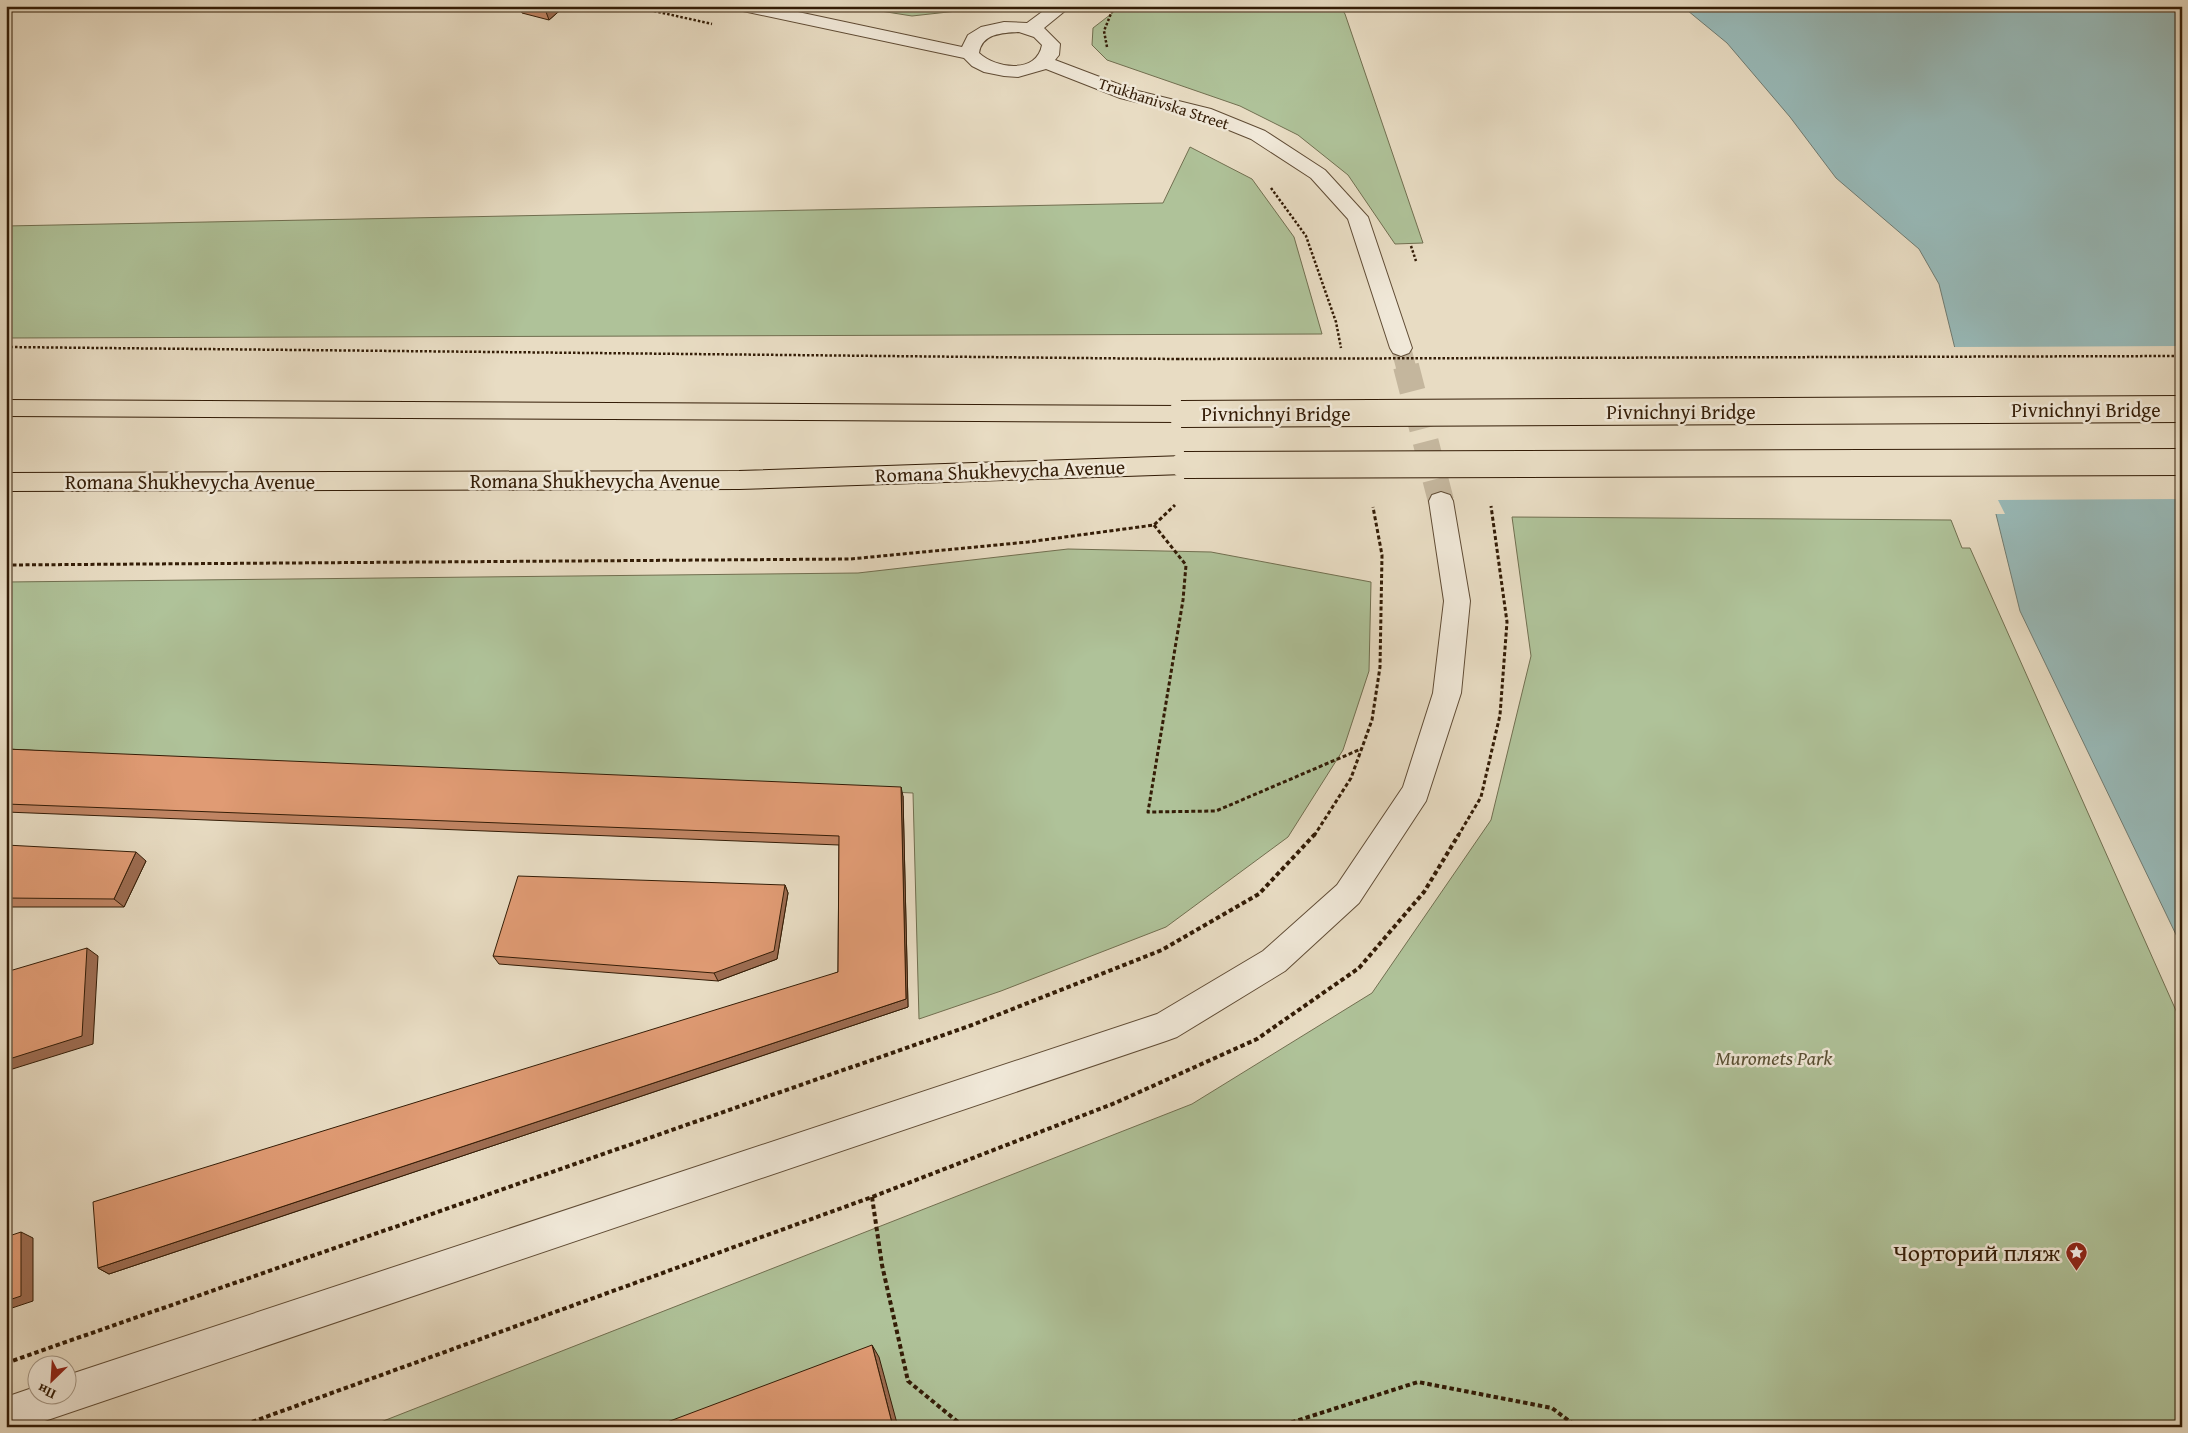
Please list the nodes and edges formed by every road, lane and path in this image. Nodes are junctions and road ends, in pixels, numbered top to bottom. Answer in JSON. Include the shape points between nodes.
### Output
{"nodes":[{"id":1,"x":632,"y":6,"type":"edge"},
{"id":2,"x":743,"y":6,"type":"edge"},
{"id":3,"x":1062,"y":6,"type":"edge"},
{"id":4,"x":720,"y":26,"type":"dead end"},
{"id":5,"x":1031,"y":29,"type":"junction"},
{"id":6,"x":970,"y":54,"type":"junction"},
{"id":7,"x":1044,"y":62,"type":"junction"},
{"id":8,"x":1268,"y":184,"type":"dead end"},
{"id":9,"x":6,"y":347,"type":"edge"},
{"id":10,"x":1341,"y":348,"type":"dead end"},
{"id":11,"x":1401,"y":348,"type":"tunnel mouth"},
{"id":12,"x":2182,"y":356,"type":"edge"},
{"id":13,"x":6,"y":408,"type":"edge"},
{"id":14,"x":2182,"y":409,"type":"edge"},
{"id":15,"x":2182,"y":462,"type":"edge"},
{"id":16,"x":6,"y":482,"type":"edge"},
{"id":17,"x":1180,"y":500,"type":"dead end"},
{"id":18,"x":1372,"y":501,"type":"dead end"},
{"id":19,"x":1441,"y":501,"type":"tunnel mouth"},
{"id":20,"x":1154,"y":526,"type":"junction"},
{"id":21,"x":6,"y":565,"type":"edge"},
{"id":22,"x":1361,"y":749,"type":"junction"},
{"id":23,"x":872,"y":1197,"type":"dead end"},
{"id":24,"x":6,"y":1363,"type":"edge"},
{"id":25,"x":78,"y":1390,"type":"edge"},
{"id":26,"x":34,"y":1406,"type":"edge"},
{"id":27,"x":6,"y":1416,"type":"edge"},
{"id":28,"x":964,"y":1427,"type":"edge"},
{"id":29,"x":1277,"y":1427,"type":"edge"},
{"id":30,"x":1577,"y":1427,"type":"edge"}],
"edges":[{"from":1,"to":4,"type":"path"},
{"from":2,"to":6,"type":"street"},
{"from":3,"to":5,"type":"street"},
{"from":5,"to":6,"type":"street","via":[[1008,27],[987,31],[972,42]]},
{"from":5,"to":7,"type":"street","via":[[1051,44]]},
{"from":6,"to":7,"type":"street","via":[[981,66],[1002,72],[1025,70]]},
{"from":7,"to":11,"type":"street","name":"Trukhanivska Street","via":[[1127,94],[1222,120],[1258,135],[1318,174],[1358,217]]},
{"from":8,"to":10,"type":"path","via":[[1306,236],[1336,322]]},
{"from":9,"to":12,"type":"path","bridge":true,"via":[[1177,359]]},
{"from":13,"to":14,"type":"main road","name":"Pivnichnyi Bridge","bridge":true,"via":[[1181,414]]},
{"from":15,"to":16,"type":"main road","name":"Romana Shukhevycha Avenue","bridge":true,"via":[[1184,465],[739,480]]},
{"from":17,"to":20,"type":"path"},
{"from":18,"to":22,"type":"path","via":[[1382,555],[1380,667],[1372,720]]},
{"from":19,"to":25,"type":"street","via":[[1457,601],[1447,693],[1416,792],[1348,894],[1274,961],[1166,1026]]},
{"from":20,"to":21,"type":"path","via":[[850,559]]},
{"from":20,"to":22,"type":"path","via":[[1186,565],[1148,812],[1216,812]]},
{"from":22,"to":24,"type":"path","via":[[1351,778],[1314,835],[1258,894],[1162,950],[972,1025]]},
{"from":23,"to":28,"type":"path","via":[[882,1266],[908,1381]]},
{"from":26,"to":27,"type":"street"},
{"from":29,"to":30,"type":"path","via":[[1418,1382],[1552,1408]]}]}
